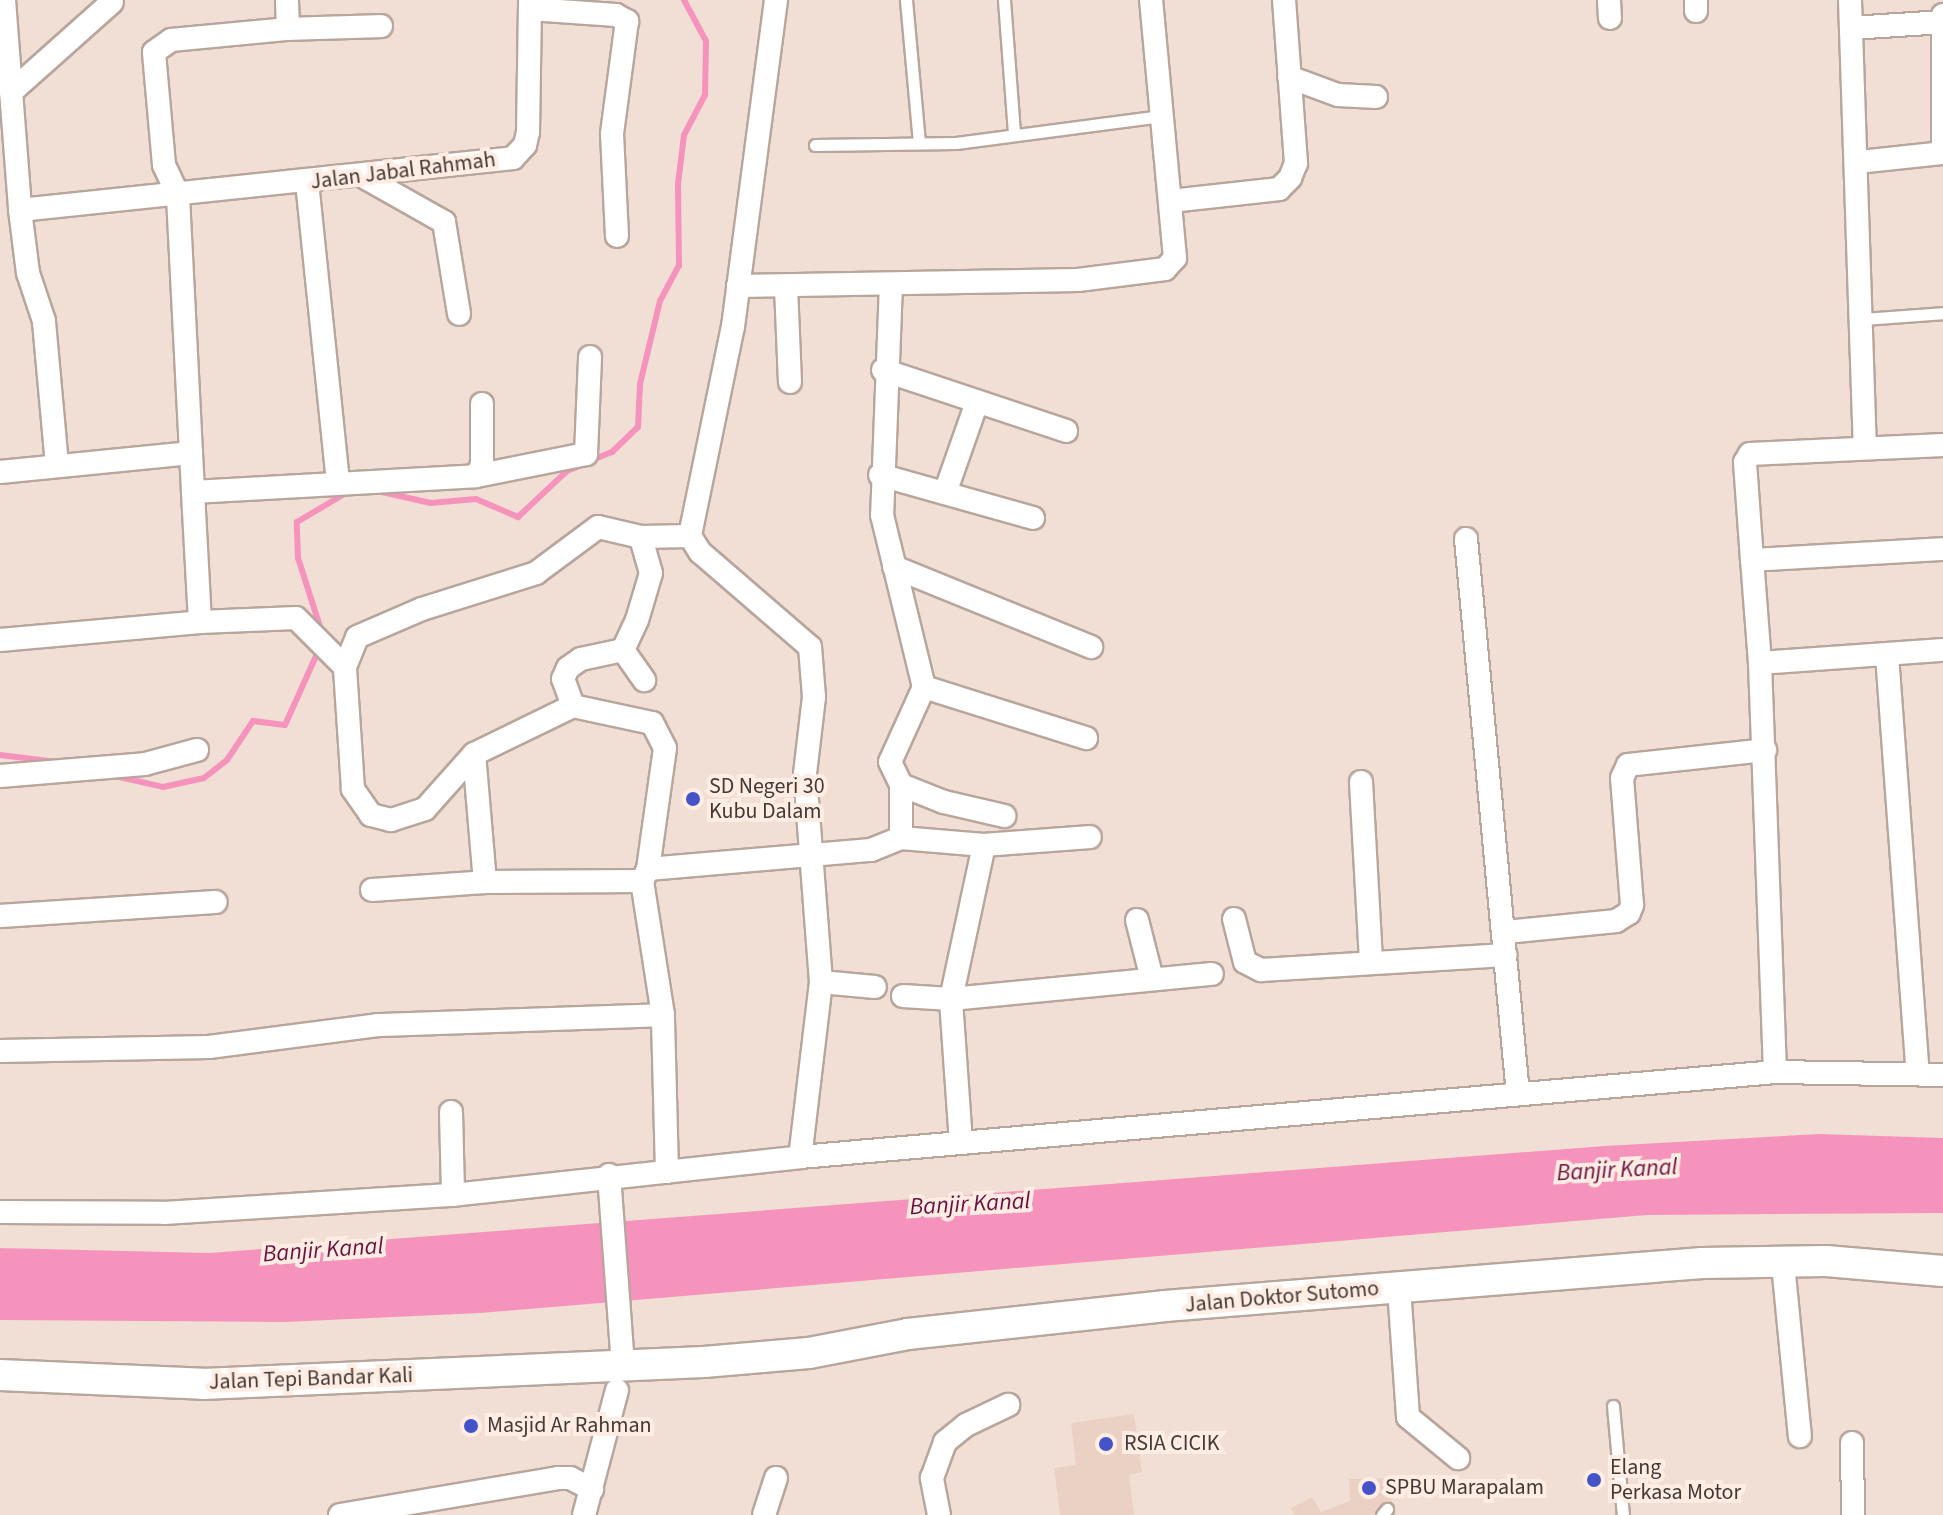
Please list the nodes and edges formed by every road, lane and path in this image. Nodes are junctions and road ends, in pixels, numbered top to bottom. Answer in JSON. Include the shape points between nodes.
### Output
{"nodes":[{"id":1,"x":4,"y":0,"type":"edge"},
{"id":2,"x":287,"y":0,"type":"edge"},
{"id":3,"x":776,"y":0,"type":"edge"},
{"id":4,"x":906,"y":0,"type":"edge"},
{"id":5,"x":1004,"y":0,"type":"edge"},
{"id":6,"x":1151,"y":0,"type":"edge"},
{"id":7,"x":1284,"y":0,"type":"edge"},
{"id":8,"x":1850,"y":0,"type":"edge"},
{"id":9,"x":112,"y":2,"type":"edge"},
{"id":10,"x":530,"y":4,"type":"edge"},
{"id":11,"x":1942,"y":20,"type":"edge"},
{"id":12,"x":381,"y":26,"type":"dead end"},
{"id":13,"x":1851,"y":28,"type":"junction"},
{"id":14,"x":288,"y":29,"type":"junction"},
{"id":15,"x":1289,"y":77,"type":"junction"},
{"id":16,"x":11,"y":92,"type":"junction"},
{"id":17,"x":1376,"y":97,"type":"dead end"},
{"id":18,"x":1161,"y":116,"type":"junction"},
{"id":19,"x":1014,"y":134,"type":"junction"},
{"id":20,"x":919,"y":142,"type":"junction"},
{"id":21,"x":815,"y":145,"type":"dead end"},
{"id":22,"x":1943,"y":150,"type":"edge"},
{"id":23,"x":1859,"y":162,"type":"junction"},
{"id":24,"x":364,"y":177,"type":"junction"},
{"id":25,"x":307,"y":182,"type":"junction"},
{"id":26,"x":178,"y":195,"type":"junction"},
{"id":27,"x":1171,"y":201,"type":"junction"},
{"id":28,"x":20,"y":210,"type":"junction"},
{"id":29,"x":617,"y":236,"type":"dead end"},
{"id":30,"x":891,"y":284,"type":"junction"},
{"id":31,"x":738,"y":286,"type":"junction"},
{"id":32,"x":786,"y":287,"type":"junction"},
{"id":33,"x":1943,"y":313,"type":"edge"},
{"id":34,"x":459,"y":314,"type":"dead end"},
{"id":35,"x":1862,"y":319,"type":"junction"},
{"id":36,"x":590,"y":357,"type":"dead end"},
{"id":37,"x":883,"y":370,"type":"junction"},
{"id":38,"x":790,"y":382,"type":"dead end"},
{"id":39,"x":977,"y":402,"type":"junction"},
{"id":40,"x":482,"y":404,"type":"dead end"},
{"id":41,"x":1066,"y":431,"type":"dead end"},
{"id":42,"x":1943,"y":445,"type":"edge"},
{"id":43,"x":1865,"y":447,"type":"junction"},
{"id":44,"x":191,"y":453,"type":"junction"},
{"id":45,"x":57,"y":465,"type":"junction"},
{"id":46,"x":0,"y":472,"type":"edge"},
{"id":47,"x":880,"y":475,"type":"junction"},
{"id":48,"x":476,"y":476,"type":"junction"},
{"id":49,"x":338,"y":483,"type":"junction"},
{"id":50,"x":193,"y":492,"type":"junction"},
{"id":51,"x":945,"y":493,"type":"junction"},
{"id":52,"x":1033,"y":518,"type":"dead end"},
{"id":53,"x":690,"y":536,"type":"junction"},
{"id":54,"x":641,"y":537,"type":"junction"},
{"id":55,"x":1466,"y":539,"type":"dead end"},
{"id":56,"x":1943,"y":549,"type":"edge"},
{"id":57,"x":1752,"y":560,"type":"junction"},
{"id":58,"x":894,"y":567,"type":"junction"},
{"id":59,"x":200,"y":622,"type":"junction"},
{"id":60,"x":0,"y":640,"type":"edge"},
{"id":61,"x":1091,"y":647,"type":"dead end"},
{"id":62,"x":623,"y":650,"type":"junction"},
{"id":63,"x":1943,"y":650,"type":"edge"},
{"id":64,"x":1887,"y":655,"type":"junction"},
{"id":65,"x":341,"y":661,"type":"junction"},
{"id":66,"x":1760,"y":663,"type":"junction"},
{"id":67,"x":644,"y":680,"type":"dead end"},
{"id":68,"x":924,"y":687,"type":"junction"},
{"id":69,"x":573,"y":706,"type":"junction"},
{"id":70,"x":1086,"y":738,"type":"dead end"},
{"id":71,"x":197,"y":750,"type":"dead end"},
{"id":72,"x":1765,"y":750,"type":"junction"},
{"id":73,"x":474,"y":754,"type":"junction"},
{"id":74,"x":0,"y":776,"type":"edge"},
{"id":75,"x":1361,"y":782,"type":"dead end"},
{"id":76,"x":901,"y":785,"type":"junction"},
{"id":77,"x":1004,"y":816,"type":"dead end"},
{"id":78,"x":1090,"y":837,"type":"dead end"},
{"id":79,"x":901,"y":838,"type":"junction"},
{"id":80,"x":984,"y":845,"type":"junction"},
{"id":81,"x":815,"y":857,"type":"junction"},
{"id":82,"x":645,"y":875,"type":"junction"},
{"id":83,"x":485,"y":882,"type":"junction"},
{"id":84,"x":372,"y":890,"type":"dead end"},
{"id":85,"x":216,"y":902,"type":"dead end"},
{"id":86,"x":0,"y":916,"type":"edge"},
{"id":87,"x":1234,"y":919,"type":"dead end"},
{"id":88,"x":1137,"y":920,"type":"dead end"},
{"id":89,"x":1506,"y":932,"type":"junction"},
{"id":90,"x":1506,"y":955,"type":"junction"},
{"id":91,"x":1371,"y":963,"type":"junction"},
{"id":92,"x":1212,"y":974,"type":"dead end"},
{"id":93,"x":1152,"y":979,"type":"junction"},
{"id":94,"x":821,"y":982,"type":"junction"},
{"id":95,"x":875,"y":987,"type":"dead end"},
{"id":96,"x":903,"y":996,"type":"dead end"},
{"id":97,"x":951,"y":999,"type":"junction"},
{"id":98,"x":663,"y":1015,"type":"junction"},
{"id":99,"x":0,"y":1051,"type":"edge"},
{"id":100,"x":1775,"y":1072,"type":"junction"},
{"id":101,"x":1918,"y":1074,"type":"junction"},
{"id":102,"x":1943,"y":1075,"type":"edge"},
{"id":103,"x":1518,"y":1094,"type":"junction"},
{"id":104,"x":451,"y":1112,"type":"dead end"},
{"id":105,"x":961,"y":1143,"type":"junction"},
{"id":106,"x":800,"y":1157,"type":"junction"},
{"id":107,"x":667,"y":1172,"type":"junction"},
{"id":108,"x":610,"y":1176,"type":"junction"},
{"id":109,"x":453,"y":1195,"type":"junction"},
{"id":110,"x":0,"y":1212,"type":"edge"},
{"id":111,"x":1783,"y":1264,"type":"junction"},
{"id":112,"x":1943,"y":1271,"type":"edge"},
{"id":113,"x":1399,"y":1288,"type":"junction"},
{"id":114,"x":621,"y":1364,"type":"junction"},
{"id":115,"x":0,"y":1375,"type":"edge"},
{"id":116,"x":1008,"y":1405,"type":"dead end"},
{"id":117,"x":1613,"y":1406,"type":"dead end"},
{"id":118,"x":1800,"y":1436,"type":"dead end"},
{"id":119,"x":1852,"y":1443,"type":"dead end"},
{"id":120,"x":1458,"y":1458,"type":"dead end"},
{"id":121,"x":776,"y":1478,"type":"dead end"},
{"id":122,"x":592,"y":1489,"type":"junction"},
{"id":123,"x":340,"y":1515,"type":"edge"},
{"id":124,"x":584,"y":1515,"type":"edge"},
{"id":125,"x":764,"y":1515,"type":"edge"},
{"id":126,"x":939,"y":1515,"type":"edge"},
{"id":127,"x":1623,"y":1515,"type":"edge"},
{"id":128,"x":1853,"y":1515,"type":"edge"}],
"edges":[{"from":1,"to":16,"type":"street"},
{"from":2,"to":14,"type":"street"},
{"from":3,"to":31,"type":"street"},
{"from":4,"to":20,"type":"lane"},
{"from":5,"to":19,"type":"lane"},
{"from":6,"to":18,"type":"street"},
{"from":7,"to":15,"type":"street"},
{"from":8,"to":13,"type":"street"},
{"from":9,"to":16,"type":"street"},
{"from":10,"to":24,"type":"street","name":"Jalan Jabal Rahmah","via":[[528,132],[519,154]]},
{"from":10,"to":29,"type":"street","via":[[616,15],[627,21],[612,134]]},
{"from":11,"to":13,"type":"street"},
{"from":11,"to":22,"type":"street"},
{"from":12,"to":14,"type":"street"},
{"from":13,"to":23,"type":"street"},
{"from":14,"to":26,"type":"street","via":[[171,40],[158,46],[153,58],[164,165]]},
{"from":15,"to":17,"type":"street","via":[[1338,95]]},
{"from":15,"to":27,"type":"street","via":[[1296,163],[1290,178],[1279,189]]},
{"from":16,"to":28,"type":"street"},
{"from":18,"to":19,"type":"lane"},
{"from":18,"to":27,"type":"street"},
{"from":19,"to":20,"type":"lane"},
{"from":20,"to":21,"type":"lane"},
{"from":22,"to":23,"type":"street"},
{"from":23,"to":35,"type":"street"},
{"from":24,"to":25,"type":"street","name":"Jalan Jabal Rahmah"},
{"from":24,"to":34,"type":"street","via":[[444,222]]},
{"from":25,"to":26,"type":"street","name":"Jalan Jabal Rahmah"},
{"from":25,"to":49,"type":"street"},
{"from":26,"to":28,"type":"street","name":"Jalan Jabal Rahmah"},
{"from":26,"to":44,"type":"street"},
{"from":27,"to":30,"type":"street","via":[[1175,258],[1155,273]]},
{"from":28,"to":45,"type":"street","via":[[28,273],[44,321]]},
{"from":30,"to":32,"type":"street"},
{"from":30,"to":37,"type":"street"},
{"from":31,"to":32,"type":"street"},
{"from":31,"to":53,"type":"street"},
{"from":32,"to":38,"type":"street"},
{"from":33,"to":35,"type":"lane"},
{"from":35,"to":43,"type":"street"},
{"from":36,"to":48,"type":"street","via":[[586,454]]},
{"from":37,"to":39,"type":"street"},
{"from":37,"to":47,"type":"street"},
{"from":39,"to":41,"type":"street"},
{"from":39,"to":51,"type":"street"},
{"from":40,"to":48,"type":"street","via":[[482,465]]},
{"from":42,"to":43,"type":"street"},
{"from":43,"to":57,"type":"street","via":[[1747,456]]},
{"from":44,"to":45,"type":"street"},
{"from":44,"to":50,"type":"street"},
{"from":45,"to":46,"type":"street"},
{"from":47,"to":51,"type":"street"},
{"from":47,"to":58,"type":"street","via":[[884,538]]},
{"from":48,"to":49,"type":"street"},
{"from":49,"to":50,"type":"street"},
{"from":50,"to":59,"type":"street"},
{"from":51,"to":52,"type":"street"},
{"from":53,"to":54,"type":"street"},
{"from":53,"to":81,"type":"street","via":[[700,552],[810,647],[814,697],[805,774]]},
{"from":54,"to":62,"type":"street","via":[[651,573]]},
{"from":54,"to":65,"type":"street","via":[[608,526],[589,530],[536,573],[422,609],[357,637]]},
{"from":55,"to":89,"type":"street"},
{"from":56,"to":57,"type":"street"},
{"from":57,"to":66,"type":"street"},
{"from":58,"to":61,"type":"street"},
{"from":58,"to":68,"type":"street"},
{"from":59,"to":60,"type":"street"},
{"from":59,"to":65,"type":"street","via":[[296,618]]},
{"from":62,"to":67,"type":"street"},
{"from":62,"to":69,"type":"street","via":[[581,659],[568,668],[563,679]]},
{"from":63,"to":64,"type":"street"},
{"from":64,"to":66,"type":"street"},
{"from":64,"to":101,"type":"street"},
{"from":65,"to":73,"type":"street","via":[[353,789],[371,815],[391,820],[425,809]]},
{"from":66,"to":72,"type":"street"},
{"from":68,"to":70,"type":"street"},
{"from":68,"to":76,"type":"street","via":[[890,762]]},
{"from":69,"to":73,"type":"street"},
{"from":69,"to":82,"type":"street","via":[[642,718],[660,731],[663,784]]},
{"from":71,"to":74,"type":"street","via":[[145,764]]},
{"from":72,"to":89,"type":"street","via":[[1628,765],[1622,778],[1629,913],[1616,921]]},
{"from":72,"to":100,"type":"street"},
{"from":73,"to":83,"type":"street"},
{"from":75,"to":91,"type":"street"},
{"from":76,"to":77,"type":"street"},
{"from":76,"to":79,"type":"street"},
{"from":78,"to":80,"type":"street"},
{"from":79,"to":80,"type":"street"},
{"from":79,"to":81,"type":"street","via":[[871,850]]},
{"from":80,"to":97,"type":"street"},
{"from":81,"to":82,"type":"street"},
{"from":81,"to":94,"type":"street"},
{"from":82,"to":83,"type":"street"},
{"from":82,"to":98,"type":"street"},
{"from":83,"to":84,"type":"street"},
{"from":85,"to":86,"type":"street"},
{"from":87,"to":91,"type":"street","via":[[1245,962],[1261,970]]},
{"from":88,"to":93,"type":"street"},
{"from":89,"to":90,"type":"street"},
{"from":90,"to":91,"type":"street"},
{"from":90,"to":103,"type":"street"},
{"from":92,"to":93,"type":"street"},
{"from":93,"to":97,"type":"street"},
{"from":94,"to":95,"type":"street"},
{"from":94,"to":106,"type":"street"},
{"from":96,"to":97,"type":"street"},
{"from":97,"to":105,"type":"street"},
{"from":98,"to":99,"type":"street","via":[[378,1025],[209,1047]]},
{"from":98,"to":107,"type":"street"},
{"from":100,"to":101,"type":"street"},
{"from":100,"to":103,"type":"street"},
{"from":101,"to":102,"type":"street"},
{"from":103,"to":105,"type":"street"},
{"from":104,"to":109,"type":"street"},
{"from":105,"to":106,"type":"street"},
{"from":106,"to":107,"type":"street"},
{"from":107,"to":108,"type":"street"},
{"from":108,"to":109,"type":"street"},
{"from":108,"to":114,"type":"street"},
{"from":109,"to":110,"type":"street","via":[[164,1213]]},
{"from":111,"to":112,"type":"street","name":"Jalan Doktor Sutomo","via":[[1826,1261]]},
{"from":111,"to":113,"type":"street","name":"Jalan Doktor Sutomo","via":[[1702,1263]]},
{"from":111,"to":118,"type":"street"},
{"from":113,"to":114,"type":"street","name":"Jalan Doktor Sutomo","via":[[908,1334],[809,1353]]},
{"from":113,"to":120,"type":"street","via":[[1408,1417]]},
{"from":114,"to":115,"type":"street","name":"Jalan Tepi Bandar Kali","via":[[203,1384]]},
{"from":114,"to":122,"type":"street"},
{"from":116,"to":126,"type":"street","via":[[966,1425],[945,1442],[932,1478]]},
{"from":117,"to":127,"type":"lane"},
{"from":119,"to":128,"type":"street"},
{"from":121,"to":125,"type":"street"},
{"from":122,"to":123,"type":"street","via":[[558,1478]]},
{"from":122,"to":124,"type":"street"}]}
